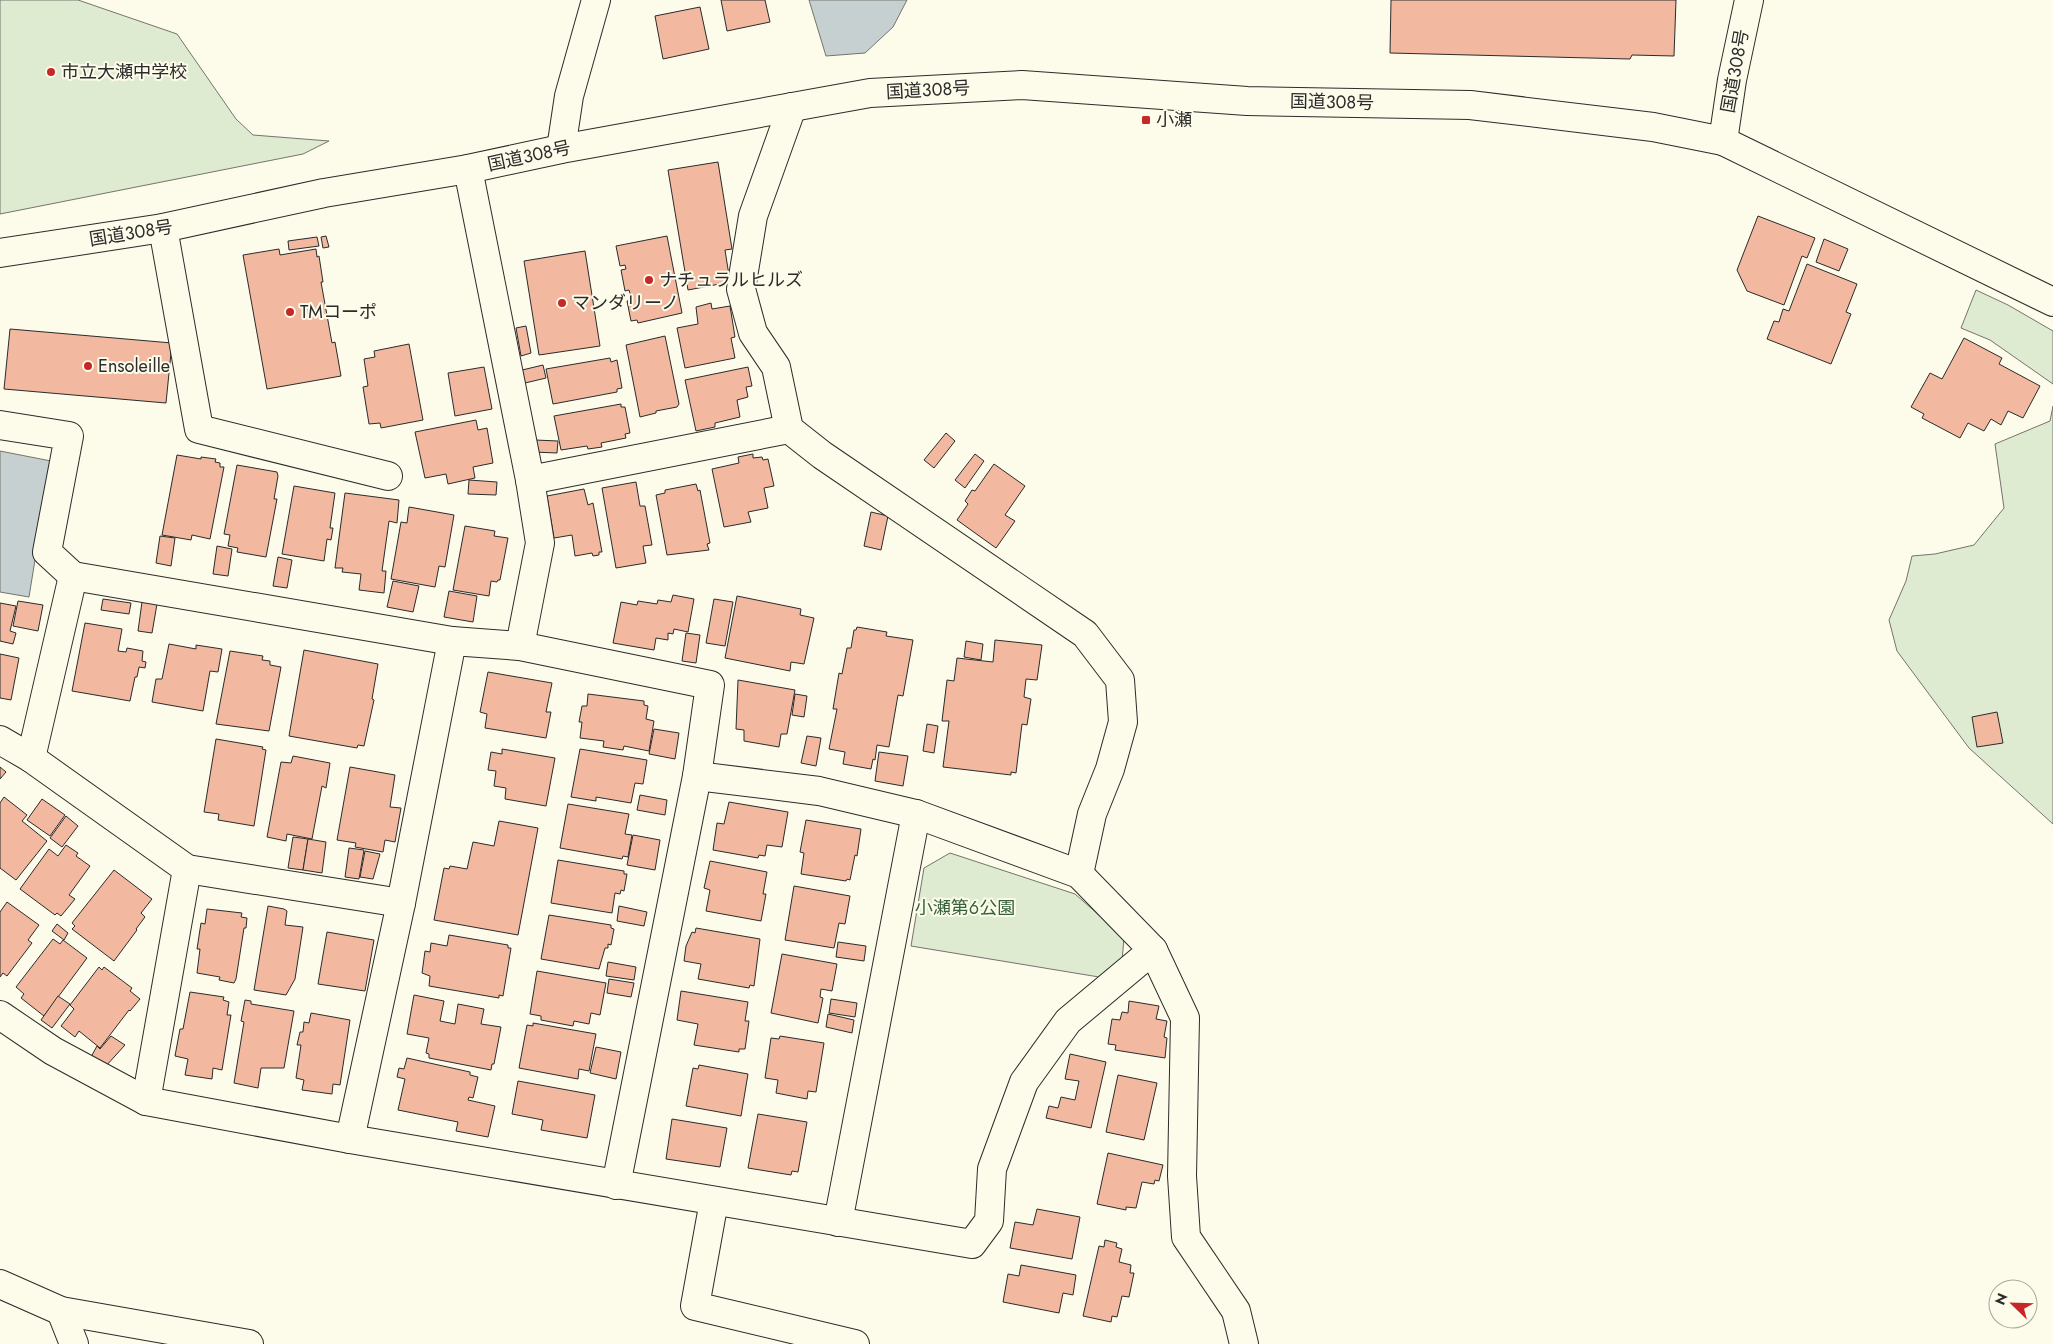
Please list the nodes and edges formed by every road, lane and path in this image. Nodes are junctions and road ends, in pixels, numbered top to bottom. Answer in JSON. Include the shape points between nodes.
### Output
{"nodes":[{"id":1,"x":596,"y":0,"type":"edge"},
{"id":2,"x":1749,"y":0,"type":"edge"},
{"id":3,"x":792,"y":108,"type":"junction"},
{"id":4,"x":1724,"y":141,"type":"junction"},
{"id":5,"x":561,"y":149,"type":"junction"},
{"id":6,"x":468,"y":169,"type":"junction"},
{"id":7,"x":163,"y":228,"type":"junction"},
{"id":8,"x":0,"y":253,"type":"edge"},
{"id":9,"x":2053,"y":302,"type":"edge"},
{"id":10,"x":0,"y":424,"type":"edge"},
{"id":11,"x":789,"y":429,"type":"junction"},
{"id":12,"x":388,"y":476,"type":"dead end"},
{"id":13,"x":530,"y":480,"type":"junction"},
{"id":14,"x":73,"y":576,"type":"junction"},
{"id":15,"x":452,"y":641,"type":"junction"},
{"id":16,"x":520,"y":646,"type":"junction"},
{"id":17,"x":0,"y":740,"type":"edge"},
{"id":18,"x":31,"y":758,"type":"junction"},
{"id":19,"x":697,"y":776,"type":"junction"},
{"id":20,"x":916,"y":814,"type":"junction"},
{"id":21,"x":187,"y":870,"type":"junction"},
{"id":22,"x":1079,"y":874,"type":"junction"},
{"id":23,"x":401,"y":903,"type":"junction"},
{"id":24,"x":1153,"y":950,"type":"junction"},
{"id":25,"x":0,"y":1015,"type":"edge"},
{"id":26,"x":146,"y":1101,"type":"junction"},
{"id":27,"x":350,"y":1139,"type":"junction"},
{"id":28,"x":616,"y":1185,"type":"junction"},
{"id":29,"x":714,"y":1201,"type":"junction"},
{"id":30,"x":838,"y":1222,"type":"junction"},
{"id":31,"x":0,"y":1284,"type":"edge"},
{"id":32,"x":61,"y":1311,"type":"junction"},
{"id":33,"x":74,"y":1344,"type":"edge"},
{"id":34,"x":249,"y":1344,"type":"edge"},
{"id":35,"x":855,"y":1344,"type":"edge"},
{"id":36,"x":1244,"y":1344,"type":"edge"}],
"edges":[{"from":1,"to":5,"type":"main road","via":[[569,96]]},
{"from":2,"to":4,"type":"main road","name":"国道308号","via":[[1732,80]]},
{"from":3,"to":4,"type":"main road","name":"国道308号","via":[[870,93],[1022,85],[1247,101],[1470,105],[1653,127]]},
{"from":3,"to":5,"type":"main road","name":"国道308号"},
{"from":3,"to":11,"type":"main road","via":[[753,216],[741,289],[753,333],[776,367]]},
{"from":4,"to":9,"type":"main road"},
{"from":5,"to":6,"type":"main road","name":"国道308号"},
{"from":6,"to":7,"type":"main road","name":"国道308号","via":[[324,193]]},
{"from":6,"to":13,"type":"main road"},
{"from":7,"to":8,"type":"main road","name":"国道308号"},
{"from":7,"to":12,"type":"main road","via":[[199,429]]},
{"from":10,"to":14,"type":"main road","via":[[69,436],[47,552]]},
{"from":11,"to":13,"type":"main road"},
{"from":11,"to":22,"type":"main road","via":[[1085,634],[1120,680],[1123,722],[1110,769],[1092,814]]},
{"from":13,"to":16,"type":"main road","via":[[540,543]]},
{"from":14,"to":15,"type":"main road"},
{"from":14,"to":18,"type":"main road"},
{"from":15,"to":16,"type":"main road"},
{"from":15,"to":23,"type":"main road"},
{"from":16,"to":19,"type":"main road","via":[[710,685]]},
{"from":17,"to":18,"type":"main road"},
{"from":18,"to":21,"type":"main road"},
{"from":19,"to":20,"type":"main road","via":[[819,791]]},
{"from":19,"to":28,"type":"main road"},
{"from":20,"to":22,"type":"main road"},
{"from":20,"to":30,"type":"main road"},
{"from":21,"to":23,"type":"main road"},
{"from":21,"to":26,"type":"main road"},
{"from":22,"to":24,"type":"main road"},
{"from":23,"to":27,"type":"main road"},
{"from":24,"to":30,"type":"main road","via":[[1068,1021],[1024,1082],[992,1169],[989,1220],[972,1244]]},
{"from":24,"to":36,"type":"main road","via":[[1185,1018],[1182,1176],[1186,1237],[1236,1311]]},
{"from":25,"to":26,"type":"main road","via":[[53,1051]]},
{"from":26,"to":27,"type":"main road"},
{"from":27,"to":28,"type":"main road"},
{"from":28,"to":29,"type":"main road"},
{"from":29,"to":30,"type":"main road"},
{"from":29,"to":35,"type":"main road","via":[[695,1306]]},
{"from":31,"to":32,"type":"main road"},
{"from":32,"to":33,"type":"main road"},
{"from":32,"to":34,"type":"main road"}]}
